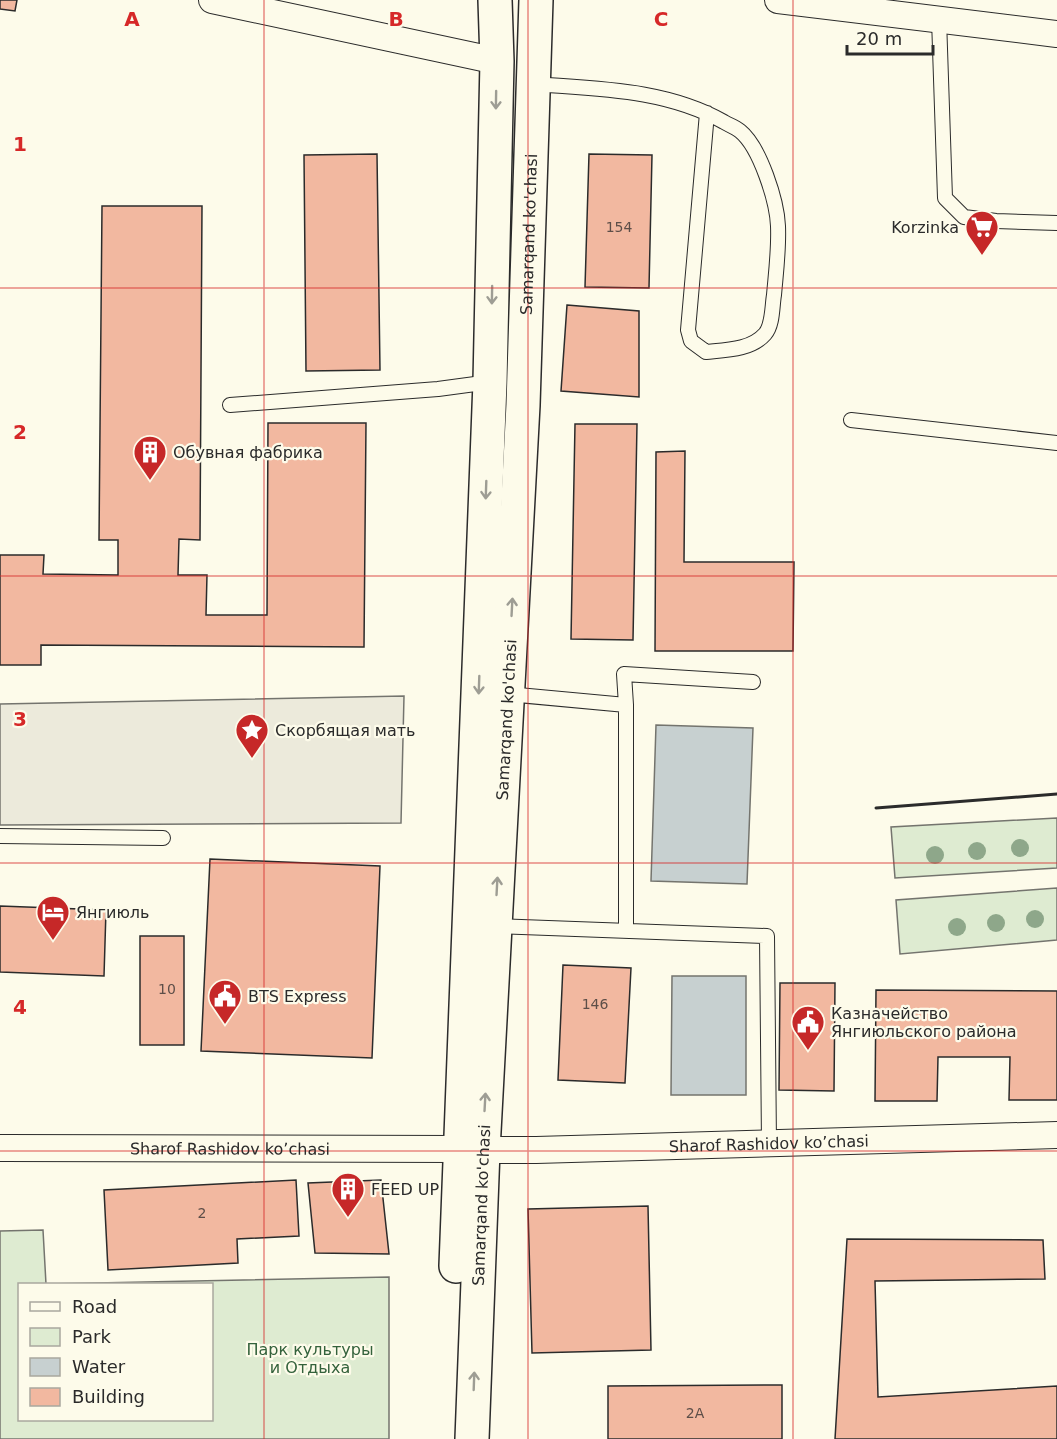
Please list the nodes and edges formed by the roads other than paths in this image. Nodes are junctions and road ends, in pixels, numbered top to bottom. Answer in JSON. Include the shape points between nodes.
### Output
{"nodes":[{"id":1,"x":212,"y":0,"type":"edge"},
{"id":2,"x":495,"y":0,"type":"edge"},
{"id":3,"x":536,"y":0,"type":"edge"},
{"id":4,"x":778,"y":0,"type":"edge"},
{"id":5,"x":260,"y":5,"type":"edge"},
{"id":6,"x":865,"y":5,"type":"edge"},
{"id":7,"x":939,"y":19,"type":"junction"},
{"id":8,"x":1057,"y":34,"type":"edge"},
{"id":9,"x":497,"y":61,"type":"junction"},
{"id":10,"x":533,"y":84,"type":"junction"},
{"id":11,"x":707,"y":113,"type":"junction"},
{"id":12,"x":1057,"y":223,"type":"edge"},
{"id":13,"x":490,"y":382,"type":"junction"},
{"id":14,"x":230,"y":405,"type":"dead end"},
{"id":15,"x":851,"y":420,"type":"dead end"},
{"id":16,"x":1057,"y":443,"type":"edge"},
{"id":17,"x":753,"y":682,"type":"dead end"},
{"id":18,"x":507,"y":694,"type":"junction"},
{"id":19,"x":626,"y":705,"type":"junction"},
{"id":20,"x":0,"y":836,"type":"edge"},
{"id":21,"x":163,"y":837,"type":"dead end"},
{"id":22,"x":495,"y":926,"type":"junction"},
{"id":23,"x":626,"y":932,"type":"junction"},
{"id":24,"x":1057,"y":1136,"type":"edge"},
{"id":25,"x":769,"y":1144,"type":"junction"},
{"id":26,"x":0,"y":1148,"type":"edge"},
{"id":27,"x":471,"y":1149,"type":"junction"},
{"id":28,"x":451,"y":1439,"type":"edge"},
{"id":29,"x":472,"y":1439,"type":"edge"}],
"edges":[{"from":1,"to":5,"type":"street"},
{"from":2,"to":9,"type":"main road","name":"Samarqand ko'chasi"},
{"from":3,"to":10,"type":"main road","name":"Samarqand ko'chasi"},
{"from":4,"to":6,"type":"street"},
{"from":5,"to":9,"type":"street"},
{"from":6,"to":7,"type":"street"},
{"from":7,"to":8,"type":"street"},
{"from":7,"to":12,"type":"lane","via":[[945,198],[964,217]]},
{"from":9,"to":13,"type":"main road","name":"Samarqand ko'chasi","one_way":true},
{"from":10,"to":11,"type":"lane","via":[[634,92]]},
{"from":18,"to":10,"type":"main road","name":"Samarqand ko'chasi","one_way":true,"via":[[523,405]]},
{"from":11,"to":11,"type":"lane","via":[[740,131],[756,152],[768,179],[778,224],[767,332],[756,342],[732,350],[706,352],[691,341],[688,330]]},
{"from":13,"to":14,"type":"lane"},
{"from":13,"to":27,"type":"main road","name":"Samarqand ko'chasi","one_way":true},
{"from":15,"to":16,"type":"lane"},
{"from":17,"to":19,"type":"lane","via":[[624,674]]},
{"from":18,"to":19,"type":"lane"},
{"from":22,"to":18,"type":"main road","name":"Samarqand ko'chasi","one_way":true},
{"from":19,"to":23,"type":"lane"},
{"from":20,"to":21,"type":"lane"},
{"from":22,"to":23,"type":"lane"},
{"from":27,"to":22,"type":"main road","name":"Samarqand ko'chasi","one_way":true},
{"from":23,"to":25,"type":"lane","via":[[767,936]]},
{"from":24,"to":25,"type":"street","name":"Sharof Rashidov ko’chasi"},
{"from":25,"to":27,"type":"street","name":"Sharof Rashidov ko’chasi"},
{"from":26,"to":27,"type":"street","name":"Sharof Rashidov ko’chasi"},
{"from":27,"to":28,"type":"main road","name":"Samarqand ko'chasi"},
{"from":29,"to":27,"type":"main road","name":"Samarqand ko'chasi","one_way":true}]}
